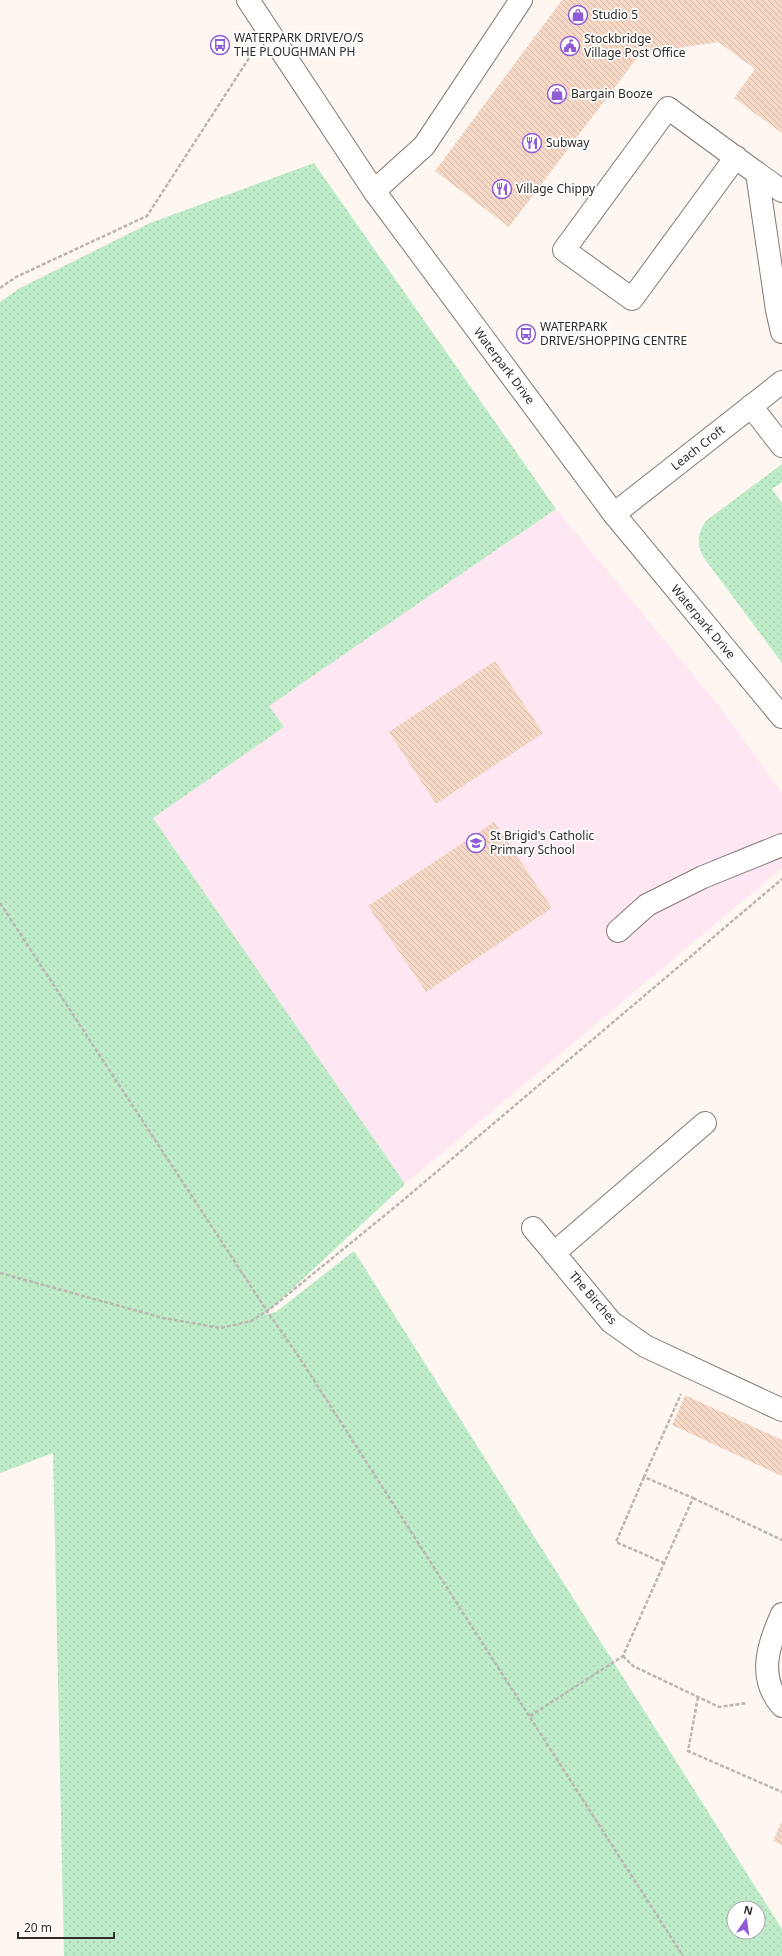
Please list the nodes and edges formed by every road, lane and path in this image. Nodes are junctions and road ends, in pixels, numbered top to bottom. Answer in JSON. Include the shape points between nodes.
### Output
{"nodes":[{"id":1,"x":248,"y":0,"type":"edge"},
{"id":2,"x":520,"y":0,"type":"edge"},
{"id":3,"x":268,"y":29,"type":"junction"},
{"id":4,"x":736,"y":158,"type":"junction"},
{"id":5,"x":757,"y":173,"type":"junction"},
{"id":6,"x":374,"y":191,"type":"junction"},
{"id":7,"x":782,"y":192,"type":"edge"},
{"id":8,"x":0,"y":288,"type":"edge"},
{"id":9,"x":782,"y":332,"type":"edge"},
{"id":10,"x":782,"y":382,"type":"edge"},
{"id":11,"x":751,"y":406,"type":"junction"},
{"id":12,"x":782,"y":446,"type":"edge"},
{"id":13,"x":614,"y":514,"type":"junction"},
{"id":14,"x":782,"y":717,"type":"edge"},
{"id":15,"x":782,"y":845,"type":"edge"},
{"id":16,"x":782,"y":879,"type":"edge"},
{"id":17,"x":0,"y":903,"type":"edge"},
{"id":18,"x":618,"y":931,"type":"dead end"},
{"id":19,"x":705,"y":1123,"type":"dead end"},
{"id":20,"x":533,"y":1228,"type":"dead end"},
{"id":21,"x":554,"y":1253,"type":"junction"},
{"id":22,"x":0,"y":1273,"type":"edge"},
{"id":23,"x":267,"y":1311,"type":"junction"},
{"id":24,"x":692,"y":1368,"type":"junction"},
{"id":25,"x":782,"y":1410,"type":"edge"},
{"id":26,"x":644,"y":1477,"type":"junction"},
{"id":27,"x":693,"y":1498,"type":"junction"},
{"id":28,"x":782,"y":1540,"type":"edge"},
{"id":29,"x":664,"y":1563,"type":"junction"},
{"id":30,"x":782,"y":1614,"type":"edge"},
{"id":31,"x":623,"y":1656,"type":"junction"},
{"id":32,"x":698,"y":1697,"type":"junction"},
{"id":33,"x":779,"y":1702,"type":"edge"},
{"id":34,"x":530,"y":1716,"type":"junction"},
{"id":35,"x":782,"y":1792,"type":"edge"},
{"id":36,"x":683,"y":1956,"type":"edge"}],
"edges":[{"from":1,"to":3,"type":"street","name":"Waterpark Drive"},
{"from":2,"to":6,"type":"street","via":[[424,146]]},
{"from":3,"to":6,"type":"street","name":"Waterpark Drive"},
{"from":3,"to":8,"type":"path","via":[[147,216],[16,277]]},
{"from":4,"to":4,"type":"street","via":[[632,299],[564,250],[668,108]]},
{"from":4,"to":5,"type":"street"},
{"from":5,"to":7,"type":"street"},
{"from":5,"to":9,"type":"street"},
{"from":6,"to":13,"type":"street","name":"Waterpark Drive"},
{"from":10,"to":11,"type":"street","name":"Leach Croft"},
{"from":11,"to":12,"type":"street"},
{"from":11,"to":13,"type":"street","name":"Leach Croft"},
{"from":13,"to":14,"type":"street","name":"Waterpark Drive"},
{"from":15,"to":18,"type":"street","via":[[703,877],[647,905]]},
{"from":16,"to":23,"type":"path","via":[[401,1202]]},
{"from":17,"to":23,"type":"path"},
{"from":19,"to":21,"type":"street"},
{"from":20,"to":21,"type":"street","name":"The Birches"},
{"from":21,"to":24,"type":"street","name":"The Birches","via":[[611,1322],[645,1346]]},
{"from":22,"to":23,"type":"path","via":[[163,1318],[221,1328],[251,1321]]},
{"from":23,"to":34,"type":"path"},
{"from":24,"to":25,"type":"street","name":"The Birches"},
{"from":24,"to":26,"type":"path"},
{"from":26,"to":27,"type":"path"},
{"from":26,"to":29,"type":"path","via":[[616,1542]]},
{"from":27,"to":28,"type":"path"},
{"from":27,"to":29,"type":"path"},
{"from":29,"to":31,"type":"path"},
{"from":30,"to":33,"type":"street","via":[[768,1652],[766,1676]]},
{"from":31,"to":32,"type":"path","via":[[633,1666]]},
{"from":31,"to":34,"type":"path"},
{"from":32,"to":33,"type":"path","via":[[719,1707]]},
{"from":32,"to":35,"type":"path","via":[[688,1751]]},
{"from":34,"to":36,"type":"path"}]}
